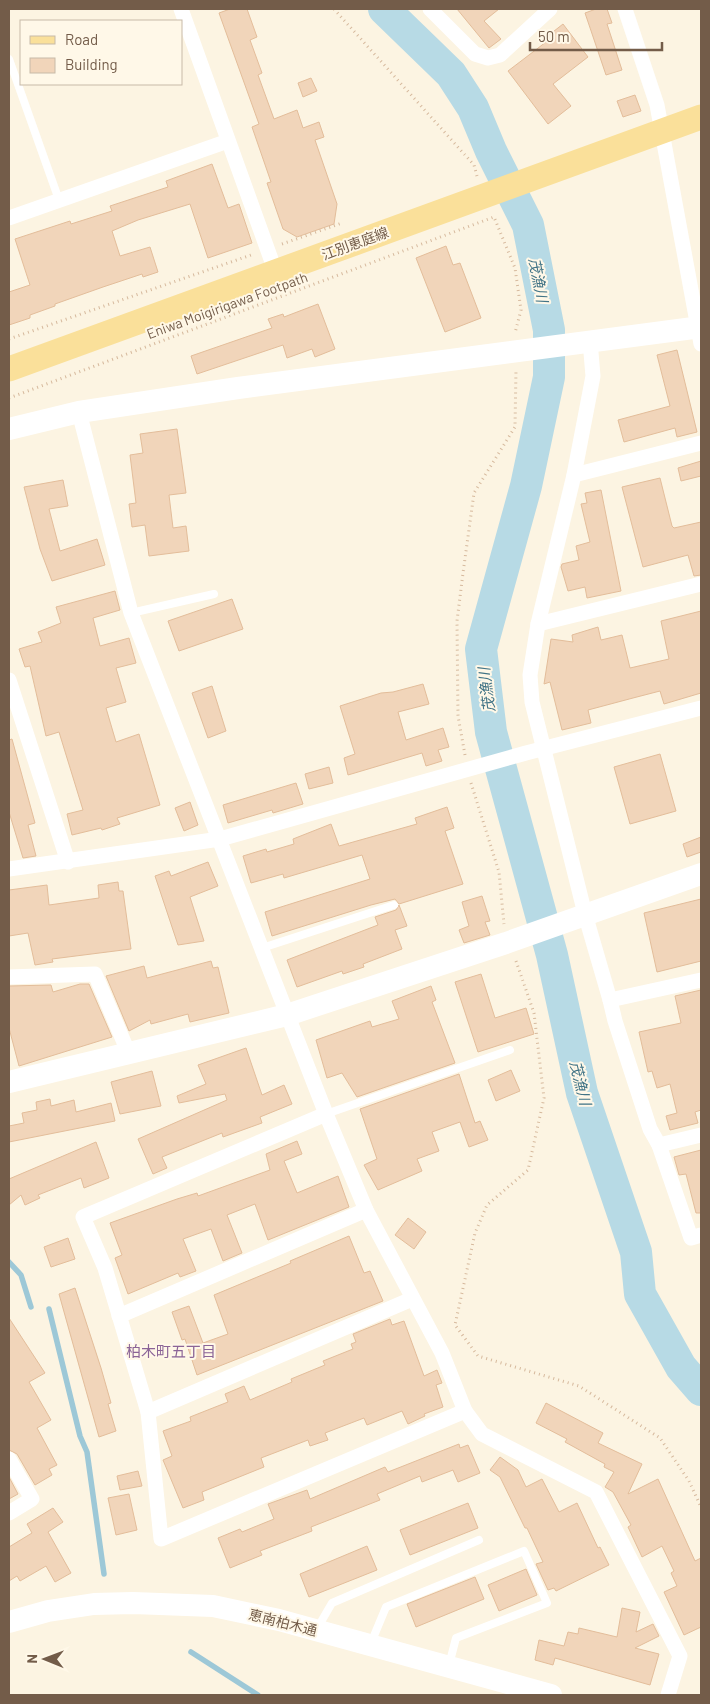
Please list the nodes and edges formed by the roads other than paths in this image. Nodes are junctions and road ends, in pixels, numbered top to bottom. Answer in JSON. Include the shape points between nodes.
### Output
{"nodes":[{"id":1,"x":181,"y":9,"type":"edge"},
{"id":2,"x":430,"y":9,"type":"edge"},
{"id":3,"x":625,"y":9,"type":"edge"},
{"id":4,"x":544,"y":10,"type":"edge"},
{"id":5,"x":9,"y":59,"type":"edge"},
{"id":6,"x":701,"y":117,"type":"edge"},
{"id":7,"x":662,"y":131,"type":"junction"},
{"id":8,"x":228,"y":141,"type":"junction"},
{"id":9,"x":59,"y":200,"type":"junction"},
{"id":10,"x":9,"y":218,"type":"edge"},
{"id":11,"x":276,"y":273,"type":"junction"},
{"id":12,"x":700,"y":333,"type":"edge"},
{"id":13,"x":581,"y":343,"type":"junction"},
{"id":14,"x":9,"y":369,"type":"edge"},
{"id":15,"x":79,"y":412,"type":"junction"},
{"id":16,"x":9,"y":429,"type":"edge"},
{"id":17,"x":701,"y":443,"type":"edge"},
{"id":18,"x":574,"y":475,"type":"junction"},
{"id":19,"x":701,"y":584,"type":"edge"},
{"id":20,"x":214,"y":594,"type":"dead end"},
{"id":21,"x":131,"y":612,"type":"junction"},
{"id":22,"x":538,"y":624,"type":"junction"},
{"id":23,"x":9,"y":680,"type":"edge"},
{"id":24,"x":701,"y":708,"type":"edge"},
{"id":25,"x":543,"y":749,"type":"junction"},
{"id":26,"x":220,"y":839,"type":"junction"},
{"id":27,"x":68,"y":862,"type":"junction"},
{"id":28,"x":9,"y":869,"type":"edge"},
{"id":29,"x":701,"y":874,"type":"edge"},
{"id":30,"x":394,"y":905,"type":"dead end"},
{"id":31,"x":575,"y":917,"type":"junction"},
{"id":32,"x":262,"y":948,"type":"junction"},
{"id":33,"x":9,"y":977,"type":"edge"},
{"id":34,"x":701,"y":980,"type":"edge"},
{"id":35,"x":610,"y":1000,"type":"junction"},
{"id":36,"x":287,"y":1015,"type":"junction"},
{"id":37,"x":510,"y":1050,"type":"dead end"},
{"id":38,"x":129,"y":1054,"type":"junction"},
{"id":39,"x":9,"y":1082,"type":"edge"},
{"id":40,"x":326,"y":1114,"type":"junction"},
{"id":41,"x":701,"y":1135,"type":"edge"},
{"id":42,"x":659,"y":1145,"type":"junction"},
{"id":43,"x":366,"y":1210,"type":"junction"},
{"id":44,"x":701,"y":1235,"type":"edge"},
{"id":45,"x":412,"y":1299,"type":"junction"},
{"id":46,"x":119,"y":1316,"type":"junction"},
{"id":47,"x":465,"y":1411,"type":"junction"},
{"id":48,"x":148,"y":1412,"type":"junction"},
{"id":49,"x":9,"y":1459,"type":"edge"},
{"id":50,"x":9,"y":1513,"type":"edge"},
{"id":51,"x":479,"y":1540,"type":"dead end"},
{"id":52,"x":9,"y":1622,"type":"edge"},
{"id":53,"x":316,"y":1630,"type":"junction"},
{"id":54,"x":370,"y":1645,"type":"junction"},
{"id":55,"x":449,"y":1667,"type":"junction"},
{"id":56,"x":551,"y":1695,"type":"edge"},
{"id":57,"x":668,"y":1695,"type":"edge"}],
"edges":[{"from":1,"to":8,"type":"street"},
{"from":2,"to":4,"type":"street","via":[[475,54],[488,58],[500,55]]},
{"from":3,"to":7,"type":"street"},
{"from":5,"to":9,"type":"lane"},
{"from":6,"to":7,"type":"main road","name":"江別恵庭線"},
{"from":7,"to":11,"type":"main road","name":"江別恵庭線"},
{"from":7,"to":12,"type":"street"},
{"from":8,"to":9,"type":"street"},
{"from":8,"to":11,"type":"street"},
{"from":9,"to":10,"type":"street"},
{"from":11,"to":14,"type":"main road","name":"江別恵庭線"},
{"from":12,"to":13,"type":"street"},
{"from":13,"to":15,"type":"street"},
{"from":13,"to":18,"type":"street","via":[[593,376]]},
{"from":15,"to":16,"type":"street"},
{"from":15,"to":21,"type":"street"},
{"from":17,"to":18,"type":"street"},
{"from":18,"to":22,"type":"street"},
{"from":19,"to":22,"type":"street"},
{"from":20,"to":21,"type":"lane"},
{"from":21,"to":26,"type":"street"},
{"from":22,"to":25,"type":"street","via":[[530,675],[532,702]]},
{"from":23,"to":27,"type":"street"},
{"from":24,"to":25,"type":"street"},
{"from":25,"to":26,"type":"street"},
{"from":25,"to":31,"type":"street"},
{"from":26,"to":27,"type":"street"},
{"from":26,"to":32,"type":"street"},
{"from":27,"to":28,"type":"street"},
{"from":29,"to":31,"type":"street"},
{"from":30,"to":32,"type":"lane"},
{"from":31,"to":35,"type":"street"},
{"from":31,"to":36,"type":"street"},
{"from":32,"to":36,"type":"street"},
{"from":33,"to":38,"type":"street","via":[[96,974]]},
{"from":34,"to":35,"type":"street"},
{"from":35,"to":42,"type":"street","via":[[650,1129]]},
{"from":36,"to":38,"type":"street"},
{"from":36,"to":40,"type":"street"},
{"from":37,"to":40,"type":"lane"},
{"from":38,"to":39,"type":"street"},
{"from":40,"to":43,"type":"street"},
{"from":40,"to":46,"type":"street","via":[[83,1217],[105,1268]]},
{"from":41,"to":42,"type":"street"},
{"from":42,"to":44,"type":"street","via":[[691,1238]]},
{"from":43,"to":45,"type":"street"},
{"from":43,"to":46,"type":"street"},
{"from":45,"to":47,"type":"street","via":[[442,1353]]},
{"from":45,"to":48,"type":"street"},
{"from":46,"to":48,"type":"street"},
{"from":47,"to":48,"type":"street","via":[[161,1539]]},
{"from":47,"to":57,"type":"street","via":[[482,1434],[596,1492],[680,1656]]},
{"from":49,"to":50,"type":"street","via":[[32,1499]]},
{"from":51,"to":53,"type":"lane","via":[[332,1603]]},
{"from":52,"to":53,"type":"street","name":"恵南柏木通","via":[[94,1604],[133,1603],[213,1606]]},
{"from":53,"to":54,"type":"street","name":"恵南柏木通"},
{"from":54,"to":55,"type":"street","name":"恵南柏木通"},
{"from":54,"to":55,"type":"lane","via":[[386,1607],[524,1550],[547,1604],[456,1638]]},
{"from":55,"to":56,"type":"street","name":"恵南柏木通"}]}
